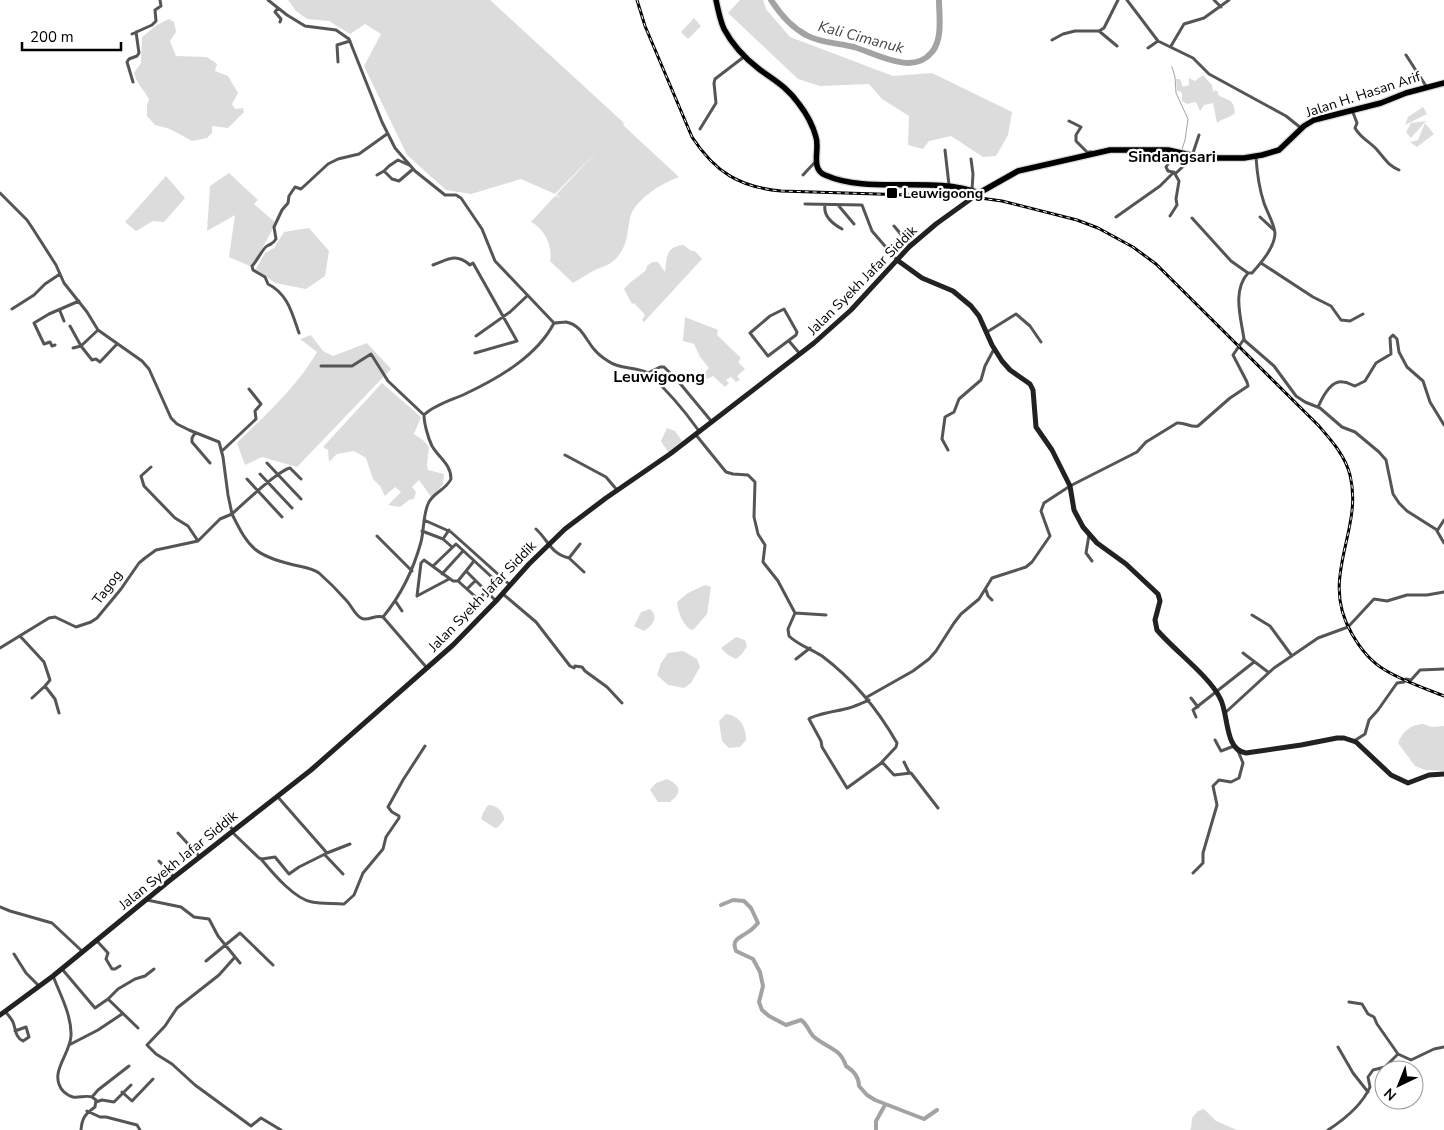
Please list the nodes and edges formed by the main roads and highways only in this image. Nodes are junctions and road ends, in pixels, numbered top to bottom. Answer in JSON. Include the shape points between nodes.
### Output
{"nodes":[{"id":1,"x":716,"y":0,"type":"edge"},
{"id":2,"x":1444,"y":83,"type":"edge"},
{"id":3,"x":979,"y":193,"type":"junction"},
{"id":4,"x":897,"y":260,"type":"junction"},
{"id":5,"x":1444,"y":774,"type":"edge"},
{"id":6,"x":2,"y":1013,"type":"edge"}],
"edges":[{"from":1,"to":3,"type":"main road","via":[[724,29],[745,56],[783,85],[802,108],[816,136],[816,161],[822,174],[844,181],[949,185]]},
{"from":2,"to":3,"type":"main road","name":"Jalan H. Hasan Arif","via":[[1317,119],[1302,128],[1279,150],[1256,161],[1191,158],[1179,152],[1110,150],[1018,171]]},
{"from":3,"to":4,"type":"main road","name":"Jalan Syekh Jafar Siddik","via":[[910,245]]},
{"from":4,"to":5,"type":"main road","via":[[922,278],[959,296],[976,313],[1006,366],[1032,386],[1036,427],[1070,486],[1074,510],[1089,535],[1158,594],[1157,630],[1217,691],[1226,712],[1229,735],[1236,748],[1246,753],[1340,737],[1354,741],[1392,775],[1408,783]]},
{"from":4,"to":6,"type":"main road","name":"Jalan Syekh Jafar Siddik","via":[[840,322],[548,545],[453,645],[310,770],[62,969]]}]}
